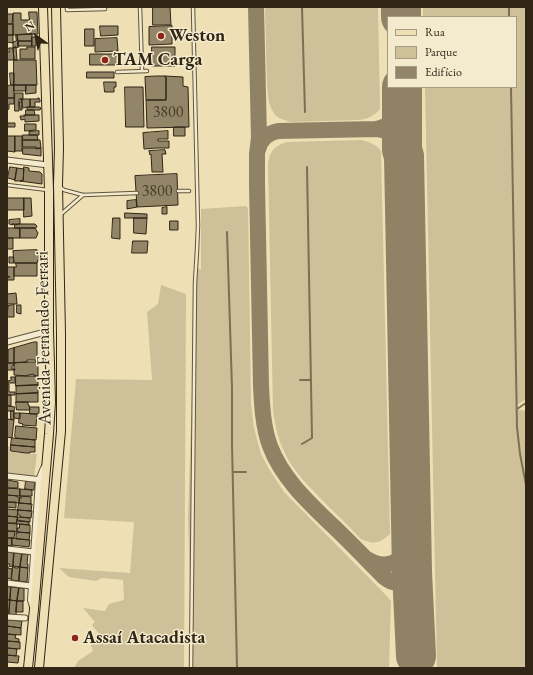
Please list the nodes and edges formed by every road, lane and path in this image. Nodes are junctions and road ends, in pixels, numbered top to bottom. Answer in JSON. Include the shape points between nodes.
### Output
{"nodes":[{"id":1,"x":43,"y":7,"type":"edge"},
{"id":2,"x":56,"y":7,"type":"edge"},
{"id":3,"x":67,"y":7,"type":"edge"},
{"id":4,"x":105,"y":7,"type":"edge"},
{"id":5,"x":140,"y":7,"type":"edge"},
{"id":6,"x":193,"y":7,"type":"edge"},
{"id":7,"x":142,"y":71,"type":"junction"},
{"id":8,"x":147,"y":71,"type":"dead end"},
{"id":9,"x":117,"y":72,"type":"dead end"},
{"id":10,"x":7,"y":160,"type":"edge"},
{"id":11,"x":48,"y":165,"type":"junction"},
{"id":12,"x":7,"y":185,"type":"edge"},
{"id":13,"x":58,"y":185,"type":"junction"},
{"id":14,"x":49,"y":190,"type":"junction"},
{"id":15,"x":178,"y":191,"type":"dead end"},
{"id":16,"x":189,"y":191,"type":"dead end"},
{"id":17,"x":136,"y":193,"type":"dead end"},
{"id":18,"x":83,"y":195,"type":"junction"},
{"id":19,"x":58,"y":216,"type":"junction"},
{"id":20,"x":60,"y":317,"type":"junction"},
{"id":21,"x":48,"y":332,"type":"junction"},
{"id":22,"x":7,"y":342,"type":"edge"},
{"id":23,"x":7,"y":476,"type":"edge"},
{"id":24,"x":42,"y":480,"type":"junction"},
{"id":25,"x":7,"y":549,"type":"edge"},
{"id":26,"x":34,"y":552,"type":"junction"},
{"id":27,"x":7,"y":583,"type":"edge"},
{"id":28,"x":31,"y":586,"type":"junction"},
{"id":29,"x":34,"y":609,"type":"junction"},
{"id":30,"x":7,"y":617,"type":"edge"},
{"id":31,"x":25,"y":618,"type":"dead end"},
{"id":32,"x":28,"y":668,"type":"edge"},
{"id":33,"x":39,"y":668,"type":"edge"},
{"id":34,"x":191,"y":668,"type":"edge"}],
"edges":[{"from":1,"to":11,"type":"main road","name":"Avenida Fernando Ferrari"},
{"from":2,"to":13,"type":"main road","name":"Avenida Fernando Ferrari"},
{"from":3,"to":4,"type":"lane","via":[[67,10]]},
{"from":5,"to":7,"type":"lane"},
{"from":6,"to":34,"type":"lane","via":[[198,226],[195,283]]},
{"from":7,"to":8,"type":"lane"},
{"from":7,"to":9,"type":"lane"},
{"from":10,"to":11,"type":"street"},
{"from":11,"to":13,"type":"main road"},
{"from":11,"to":14,"type":"main road","name":"Avenida Fernando Ferrari"},
{"from":12,"to":14,"type":"lane"},
{"from":13,"to":18,"type":"lane","via":[[64,190]]},
{"from":13,"to":19,"type":"main road","name":"Avenida Fernando Ferrari"},
{"from":14,"to":21,"type":"main road","name":"Avenida Fernando Ferrari"},
{"from":15,"to":16,"type":"lane"},
{"from":17,"to":18,"type":"lane"},
{"from":18,"to":19,"type":"lane"},
{"from":19,"to":20,"type":"main road","name":"Avenida Fernando Ferrari"},
{"from":20,"to":21,"type":"main road"},
{"from":20,"to":33,"type":"main road","name":"Avenida Fernando Ferrari","via":[[61,431]]},
{"from":21,"to":22,"type":"street"},
{"from":21,"to":24,"type":"main road","name":"Avenida Fernando Ferrari","via":[[51,402],[47,463]]},
{"from":23,"to":24,"type":"street"},
{"from":24,"to":26,"type":"street","name":"Avenida Fernando Ferrari"},
{"from":24,"to":29,"type":"main road","name":"Avenida Fernando Ferrari"},
{"from":25,"to":26,"type":"street"},
{"from":26,"to":28,"type":"street","name":"Avenida Fernando Ferrari"},
{"from":27,"to":28,"type":"street"},
{"from":28,"to":29,"type":"street","name":"Avenida Fernando Ferrari"},
{"from":29,"to":32,"type":"main road","name":"Avenida Fernando Ferrari"},
{"from":30,"to":31,"type":"street"}]}
